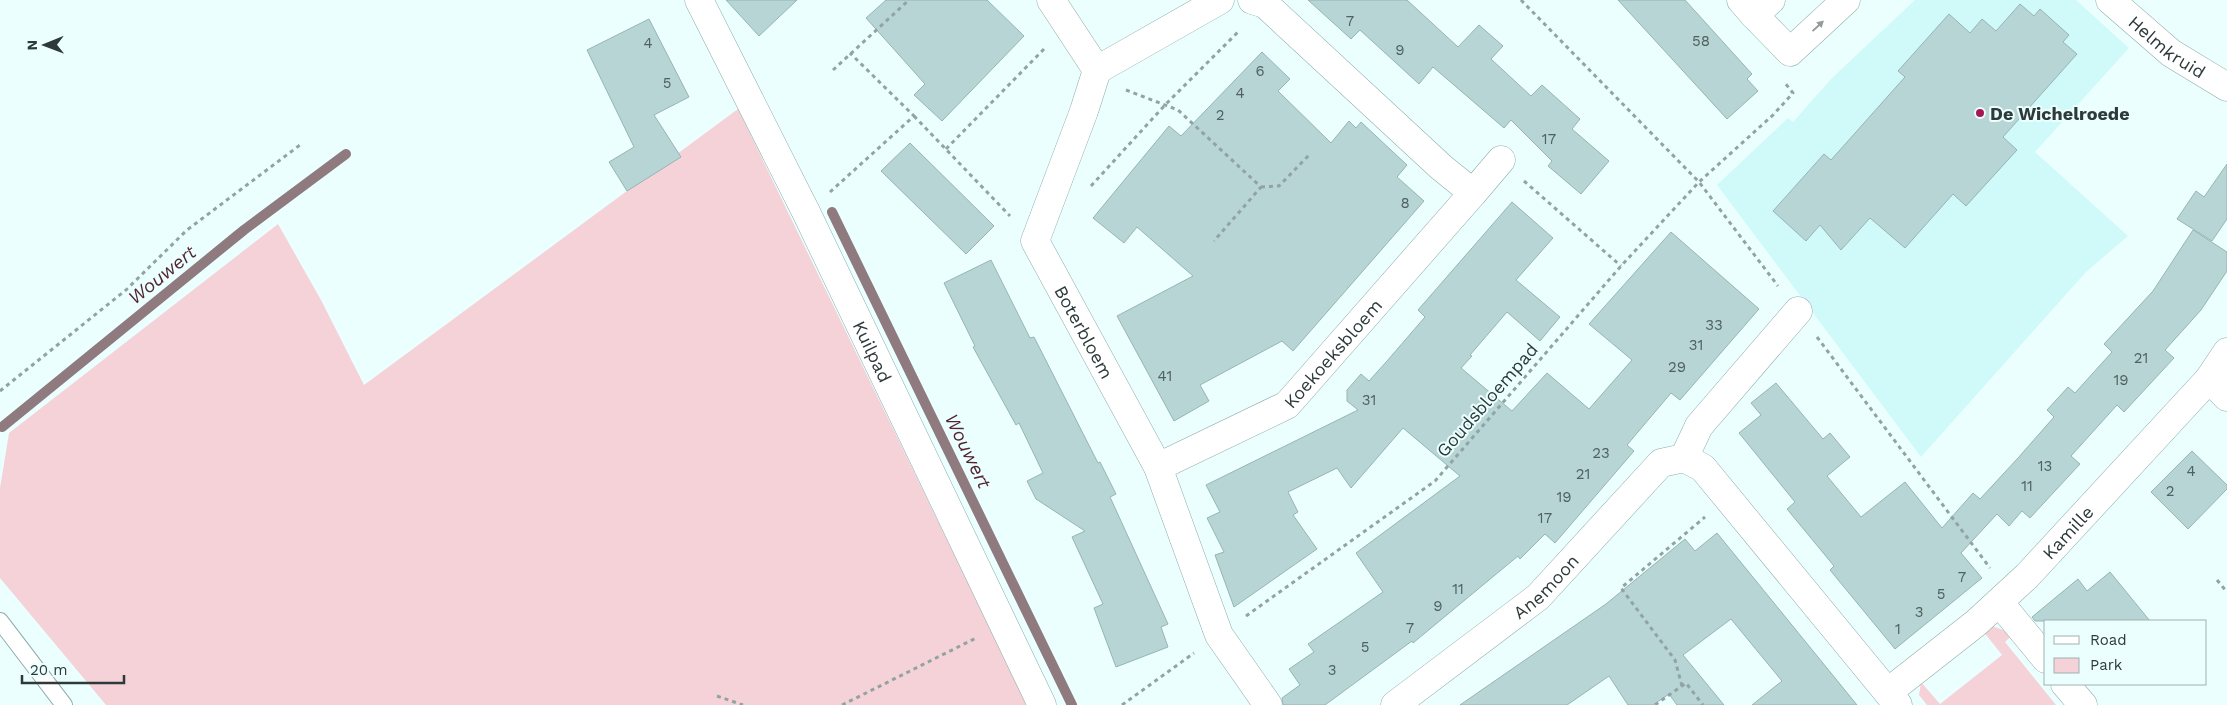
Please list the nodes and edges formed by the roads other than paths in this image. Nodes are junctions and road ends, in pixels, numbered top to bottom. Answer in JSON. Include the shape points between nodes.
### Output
{"nodes":[{"id":1,"x":699,"y":0,"type":"edge"},
{"id":2,"x":1051,"y":0,"type":"edge"},
{"id":3,"x":1220,"y":0,"type":"edge"},
{"id":4,"x":1846,"y":0,"type":"edge"},
{"id":5,"x":2110,"y":0,"type":"edge"},
{"id":6,"x":1259,"y":2,"type":"edge"},
{"id":7,"x":1755,"y":5,"type":"edge"},
{"id":8,"x":1096,"y":74,"type":"junction"},
{"id":9,"x":2227,"y":87,"type":"edge"},
{"id":10,"x":1501,"y":160,"type":"dead end"},
{"id":11,"x":1473,"y":193,"type":"junction"},
{"id":12,"x":1798,"y":311,"type":"dead end"},
{"id":13,"x":2227,"y":352,"type":"edge"},
{"id":14,"x":2218,"y":388,"type":"edge"},
{"id":15,"x":1684,"y":458,"type":"junction"},
{"id":16,"x":1158,"y":467,"type":"junction"},
{"id":17,"x":1999,"y":602,"type":"junction"},
{"id":18,"x":0,"y":621,"type":"edge"},
{"id":19,"x":2044,"y":658,"type":"edge"},
{"id":20,"x":2066,"y":685,"type":"edge"},
{"id":21,"x":1893,"y":698,"type":"edge"},
{"id":22,"x":64,"y":705,"type":"edge"},
{"id":23,"x":1042,"y":705,"type":"edge"},
{"id":24,"x":1268,"y":705,"type":"edge"},
{"id":25,"x":1395,"y":705,"type":"edge"},
{"id":26,"x":2083,"y":705,"type":"edge"}],
"edges":[{"from":1,"to":23,"type":"street","name":"Kuilpad","via":[[807,214]]},
{"from":2,"to":8,"type":"street"},
{"from":3,"to":8,"type":"street"},
{"from":7,"to":4,"type":"street","one_way":true,"via":[[1790,52]]},
{"from":5,"to":9,"type":"street","name":"Helmkruid","via":[[2171,54]]},
{"from":6,"to":11,"type":"street"},
{"from":8,"to":16,"type":"street","name":"Boterbloem","via":[[1034,241]]},
{"from":10,"to":11,"type":"street","name":"Koekoeksbloem"},
{"from":11,"to":16,"type":"street","name":"Koekoeksbloem","via":[[1287,405]]},
{"from":12,"to":15,"type":"street","via":[[1699,426]]},
{"from":13,"to":14,"type":"street","name":"Kamille"},
{"from":14,"to":17,"type":"street","name":"Kamille"},
{"from":15,"to":21,"type":"street","via":[[1704,468]]},
{"from":15,"to":25,"type":"street","name":"Anemoon","via":[[1661,463],[1538,597]]},
{"from":16,"to":24,"type":"street","name":"Boterbloem","via":[[1219,635]]},
{"from":17,"to":19,"type":"street"},
{"from":17,"to":21,"type":"street","name":"Kamille"},
{"from":18,"to":22,"type":"lane"},
{"from":20,"to":26,"type":"street"}]}
